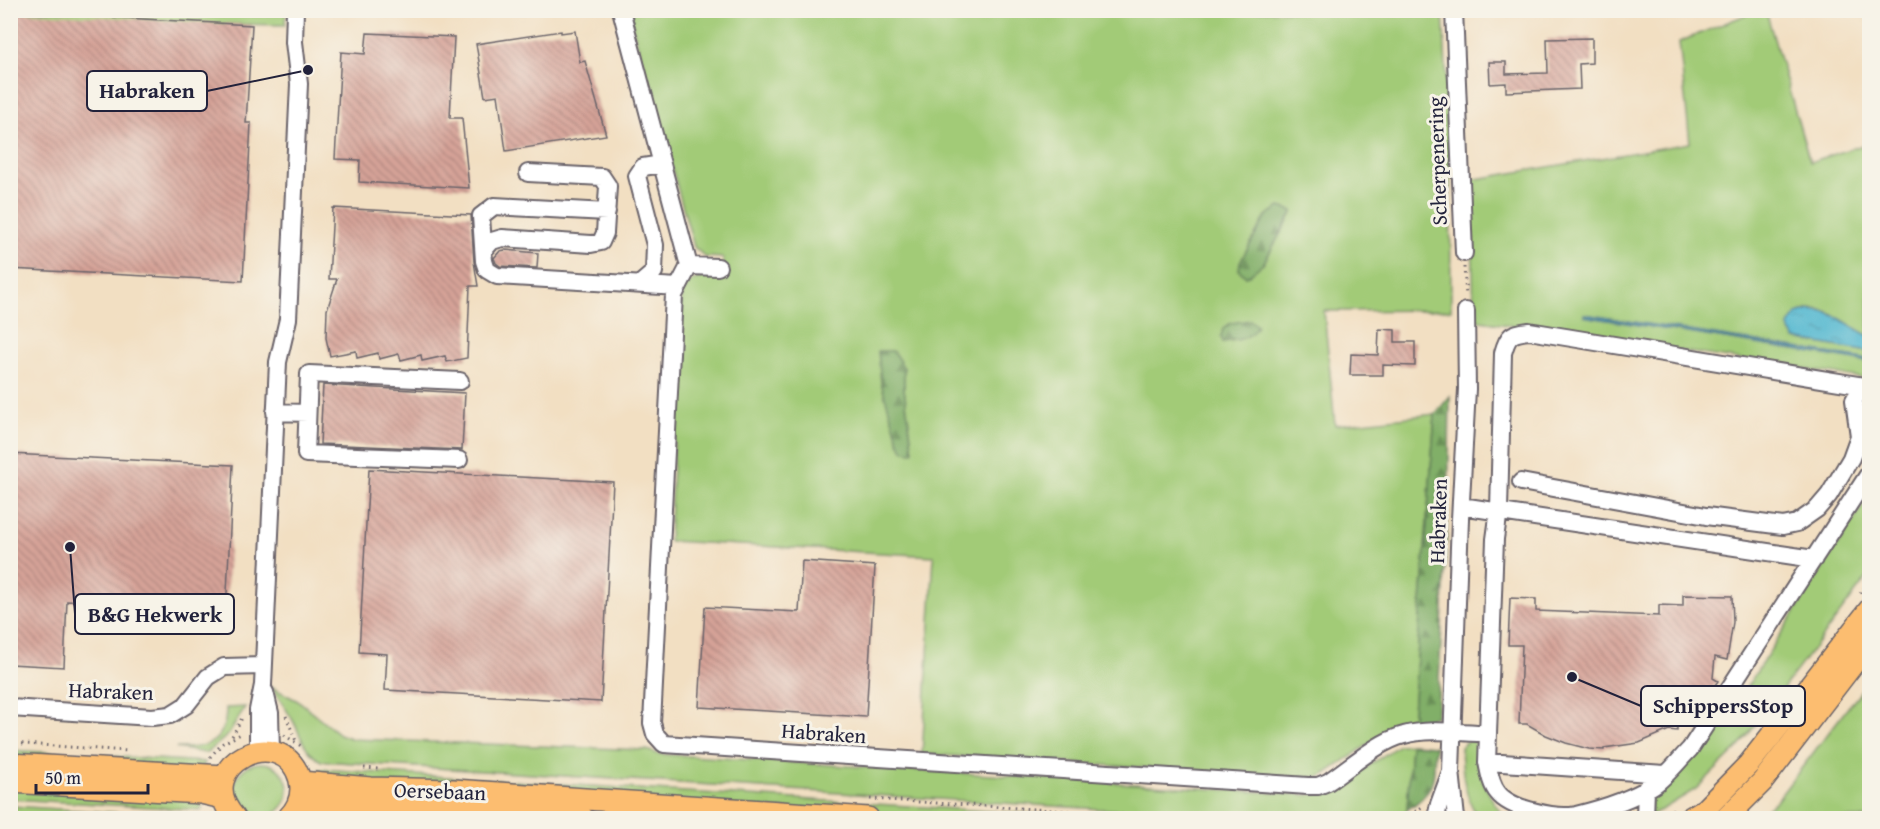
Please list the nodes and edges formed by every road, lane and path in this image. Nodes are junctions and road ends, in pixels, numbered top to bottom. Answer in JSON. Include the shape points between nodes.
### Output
{"nodes":[{"id":1,"x":296,"y":10,"type":"edge"},
{"id":2,"x":621,"y":10,"type":"edge"},
{"id":3,"x":1454,"y":10,"type":"edge"},
{"id":4,"x":662,"y":164,"type":"junction"},
{"id":5,"x":528,"y":173,"type":"dead end"},
{"id":6,"x":607,"y":212,"type":"junction"},
{"id":7,"x":484,"y":250,"type":"junction"},
{"id":8,"x":1464,"y":253,"type":"joint"},
{"id":9,"x":689,"y":266,"type":"junction"},
{"id":10,"x":718,"y":267,"type":"dead end"},
{"id":11,"x":640,"y":284,"type":"junction"},
{"id":12,"x":678,"y":287,"type":"junction"},
{"id":13,"x":1466,"y":310,"type":"joint"},
{"id":14,"x":460,"y":381,"type":"dead end"},
{"id":15,"x":1866,"y":386,"type":"edge"},
{"id":16,"x":275,"y":412,"type":"junction"},
{"id":17,"x":307,"y":413,"type":"junction"},
{"id":18,"x":459,"y":460,"type":"dead end"},
{"id":19,"x":1869,"y":472,"type":"edge"},
{"id":20,"x":1521,"y":482,"type":"dead end"},
{"id":21,"x":1461,"y":506,"type":"junction"},
{"id":22,"x":1499,"y":510,"type":"junction"},
{"id":23,"x":1814,"y":559,"type":"junction"},
{"id":24,"x":1869,"y":581,"type":"edge"},
{"id":25,"x":1863,"y":603,"type":"edge"},
{"id":26,"x":1869,"y":642,"type":"edge"},
{"id":27,"x":263,"y":666,"type":"junction"},
{"id":28,"x":10,"y":708,"type":"edge"},
{"id":29,"x":1452,"y":733,"type":"junction"},
{"id":30,"x":1488,"y":733,"type":"junction"},
{"id":31,"x":10,"y":743,"type":"edge"},
{"id":32,"x":265,"y":751,"type":"junction"},
{"id":33,"x":135,"y":752,"type":"dead end"},
{"id":34,"x":200,"y":756,"type":"dead end"},
{"id":35,"x":210,"y":757,"type":"dead end"},
{"id":36,"x":1487,"y":762,"type":"junction"},
{"id":37,"x":10,"y":764,"type":"edge"},
{"id":38,"x":1451,"y":771,"type":"junction"},
{"id":39,"x":1665,"y":774,"type":"junction"},
{"id":40,"x":225,"y":776,"type":"junction"},
{"id":41,"x":10,"y":782,"type":"edge"},
{"id":42,"x":300,"y":782,"type":"junction"},
{"id":43,"x":1646,"y":788,"type":"junction"},
{"id":44,"x":223,"y":798,"type":"junction"},
{"id":45,"x":293,"y":811,"type":"edge"},
{"id":46,"x":1682,"y":814,"type":"edge"},
{"id":47,"x":235,"y":819,"type":"edge"},
{"id":48,"x":583,"y":819,"type":"edge"},
{"id":49,"x":868,"y":819,"type":"edge"},
{"id":50,"x":1436,"y":819,"type":"edge"},
{"id":51,"x":1456,"y":819,"type":"edge"},
{"id":52,"x":1645,"y":819,"type":"edge"},
{"id":53,"x":1653,"y":819,"type":"edge"},
{"id":54,"x":1725,"y":819,"type":"edge"}],
"edges":[{"from":1,"to":16,"type":"street","via":[[294,42],[299,84],[288,319],[278,362]]},
{"from":2,"to":4,"type":"street"},
{"from":3,"to":8,"type":"street","name":"Scherpenering"},
{"from":4,"to":9,"type":"street"},
{"from":4,"to":11,"type":"street","via":[[643,168],[637,176],[655,245],[654,272]]},
{"from":5,"to":6,"type":"street","via":[[602,177],[608,186]]},
{"from":6,"to":7,"type":"street","via":[[601,242],[502,238],[492,241]]},
{"from":6,"to":7,"type":"street","via":[[494,206],[481,216]]},
{"from":7,"to":11,"type":"street","via":[[487,270],[497,276]]},
{"from":8,"to":13,"type":"path","name":"Scherpenering"},
{"from":9,"to":10,"type":"street"},
{"from":9,"to":12,"type":"street","name":"Habraken"},
{"from":11,"to":12,"type":"street"},
{"from":12,"to":29,"type":"street","name":"Habraken","via":[[674,295],[652,723],[664,744],[1318,786],[1401,735],[1424,731]]},
{"from":13,"to":21,"type":"street","name":"Habraken","via":[[1467,389]]},
{"from":14,"to":17,"type":"street","via":[[309,374]]},
{"from":15,"to":20,"type":"street","via":[[1854,400],[1859,436],[1851,458],[1829,495],[1797,524],[1783,526],[1706,516]]},
{"from":15,"to":22,"type":"street","via":[[1529,331],[1515,333],[1507,338],[1503,353]]},
{"from":16,"to":17,"type":"street"},
{"from":16,"to":27,"type":"street"},
{"from":17,"to":18,"type":"street","via":[[306,454]]},
{"from":19,"to":23,"type":"street"},
{"from":21,"to":22,"type":"street"},
{"from":21,"to":29,"type":"street","name":"Habraken"},
{"from":22,"to":23,"type":"street"},
{"from":22,"to":30,"type":"street"},
{"from":23,"to":39,"type":"street","via":[[1690,748]]},
{"from":24,"to":25,"type":"path"},
{"from":25,"to":46,"type":"main road","via":[[1749,764],[1705,809]]},
{"from":26,"to":54,"type":"main road","via":[[1763,781]]},
{"from":27,"to":28,"type":"street","name":"Habraken","via":[[224,667],[208,677],[186,705],[170,715]]},
{"from":27,"to":32,"type":"street","via":[[270,712]]},
{"from":29,"to":30,"type":"street"},
{"from":29,"to":38,"type":"street","name":"Habraken"},
{"from":30,"to":36,"type":"street"},
{"from":31,"to":33,"type":"path"},
{"from":32,"to":40,"type":"main road","via":[[244,755]]},
{"from":32,"to":42,"type":"main road","via":[[290,763]]},
{"from":34,"to":35,"type":"path"},
{"from":36,"to":39,"type":"street"},
{"from":36,"to":43,"type":"street","via":[[1498,794],[1520,808],[1548,814],[1574,815]]},
{"from":37,"to":40,"type":"main road"},
{"from":38,"to":50,"type":"street","name":"Habraken"},
{"from":38,"to":51,"type":"street","name":"Habraken"},
{"from":39,"to":43,"type":"street"},
{"from":40,"to":44,"type":"main road"},
{"from":41,"to":44,"type":"main road","via":[[201,793]]},
{"from":42,"to":45,"type":"main road","via":[[301,793]]},
{"from":42,"to":49,"type":"main road","name":"Oersebaan"},
{"from":43,"to":52,"type":"street"},
{"from":44,"to":47,"type":"main road"},
{"from":45,"to":48,"type":"main road","name":"Oersebaan","via":[[318,802]]},
{"from":46,"to":53,"type":"path"}]}
